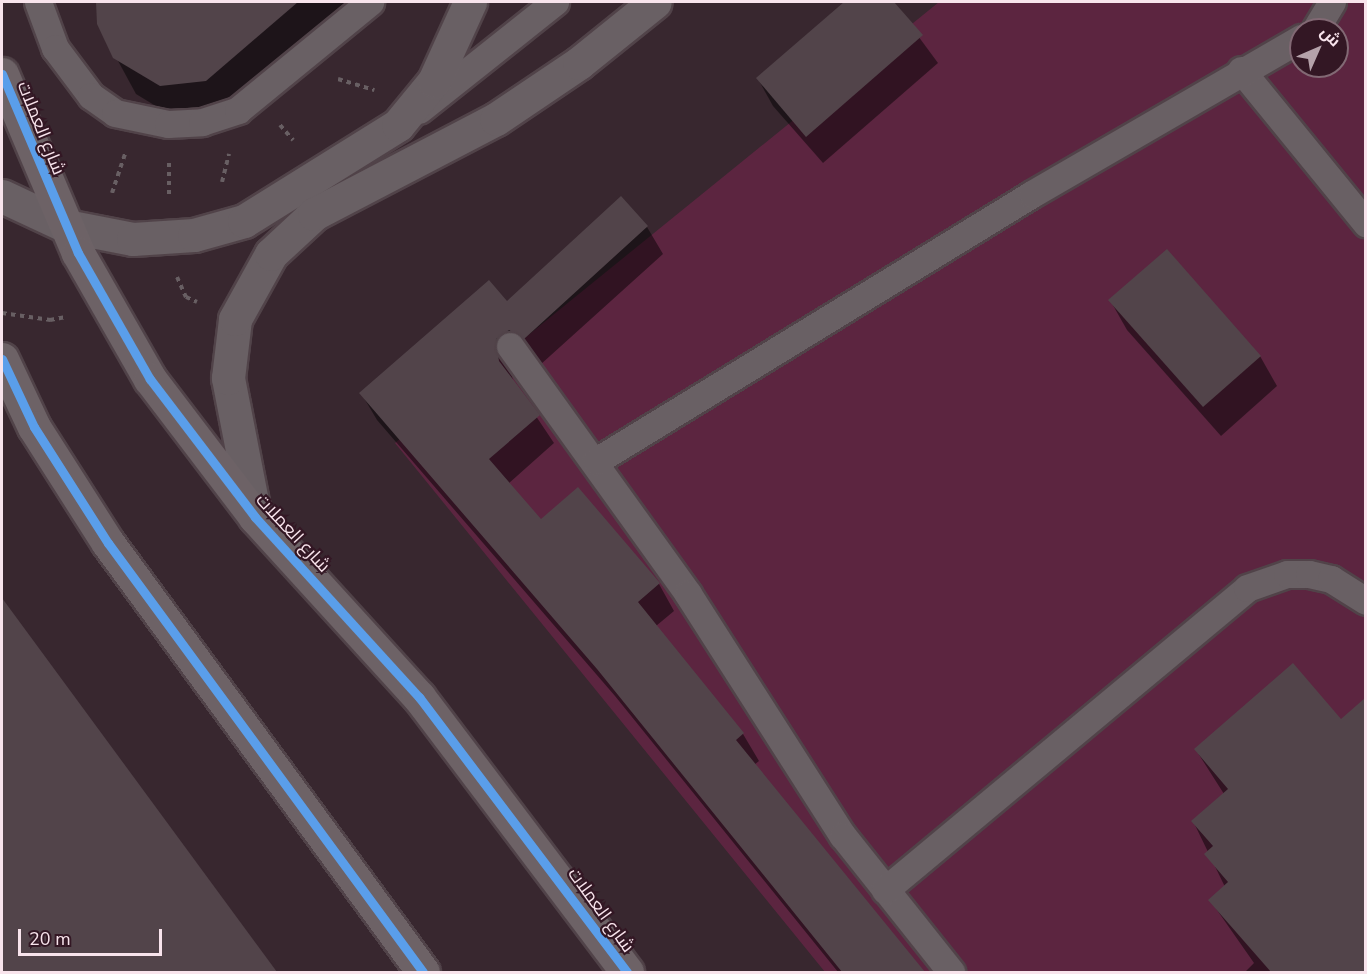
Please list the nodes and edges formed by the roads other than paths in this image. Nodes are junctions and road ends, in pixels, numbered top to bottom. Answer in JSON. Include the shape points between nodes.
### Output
{"nodes":[{"id":1,"x":38,"y":2,"type":"edge"},
{"id":2,"x":370,"y":2,"type":"edge"},
{"id":3,"x":470,"y":2,"type":"edge"},
{"id":4,"x":555,"y":2,"type":"edge"},
{"id":5,"x":655,"y":2,"type":"edge"},
{"id":6,"x":1332,"y":2,"type":"edge"},
{"id":7,"x":1322,"y":18,"type":"edge"},
{"id":8,"x":1289,"y":44,"type":"edge"},
{"id":9,"x":1241,"y":70,"type":"junction"},
{"id":10,"x":2,"y":74,"type":"edge"},
{"id":11,"x":16,"y":113,"type":"junction"},
{"id":12,"x":408,"y":114,"type":"junction"},
{"id":13,"x":2,"y":150,"type":"edge"},
{"id":14,"x":2,"y":196,"type":"edge"},
{"id":15,"x":268,"y":209,"type":"junction"},
{"id":16,"x":1365,"y":223,"type":"edge"},
{"id":17,"x":66,"y":226,"type":"junction"},
{"id":18,"x":288,"y":236,"type":"junction"},
{"id":19,"x":510,"y":346,"type":"dead end"},
{"id":20,"x":2,"y":360,"type":"edge"},
{"id":21,"x":2,"y":402,"type":"edge"},
{"id":22,"x":33,"y":426,"type":"junction"},
{"id":23,"x":596,"y":461,"type":"junction"},
{"id":24,"x":255,"y":517,"type":"junction"},
{"id":25,"x":1365,"y":602,"type":"edge"},
{"id":26,"x":885,"y":890,"type":"junction"},
{"id":27,"x":423,"y":972,"type":"edge"},
{"id":28,"x":627,"y":972,"type":"edge"},
{"id":29,"x":951,"y":972,"type":"edge"}],
"edges":[{"from":1,"to":2,"type":"lane","via":[[71,74],[115,113],[136,119],[202,122],[247,104]]},
{"from":3,"to":12,"type":"street","via":[[448,56]]},
{"from":4,"to":12,"type":"lane"},
{"from":5,"to":18,"type":"street","via":[[579,63],[496,119],[314,214]]},
{"from":6,"to":7,"type":"lane"},
{"from":8,"to":9,"type":"lane"},
{"from":9,"to":16,"type":"lane"},
{"from":9,"to":23,"type":"lane"},
{"from":10,"to":11,"type":"street","name":"شارع العملات"},
{"from":11,"to":13,"type":"street"},
{"from":11,"to":17,"type":"street","name":"شارع العملات"},
{"from":12,"to":15,"type":"street","via":[[324,176]]},
{"from":14,"to":17,"type":"street"},
{"from":15,"to":17,"type":"street","via":[[212,231],[170,238],[99,235]]},
{"from":15,"to":18,"type":"street"},
{"from":17,"to":24,"type":"street","name":"شارع العملات","via":[[150,379]]},
{"from":18,"to":24,"type":"street","via":[[244,296],[230,348],[231,408]]},
{"from":19,"to":23,"type":"lane"},
{"from":20,"to":22,"type":"street"},
{"from":21,"to":22,"type":"street"},
{"from":22,"to":27,"type":"street","via":[[187,658]]},
{"from":23,"to":26,"type":"lane","via":[[811,789]]},
{"from":24,"to":28,"type":"street","name":"شارع العملات","via":[[380,649]]},
{"from":25,"to":26,"type":"lane","via":[[1331,579],[1309,574],[1277,576],[1247,588]]},
{"from":26,"to":29,"type":"lane"}]}
